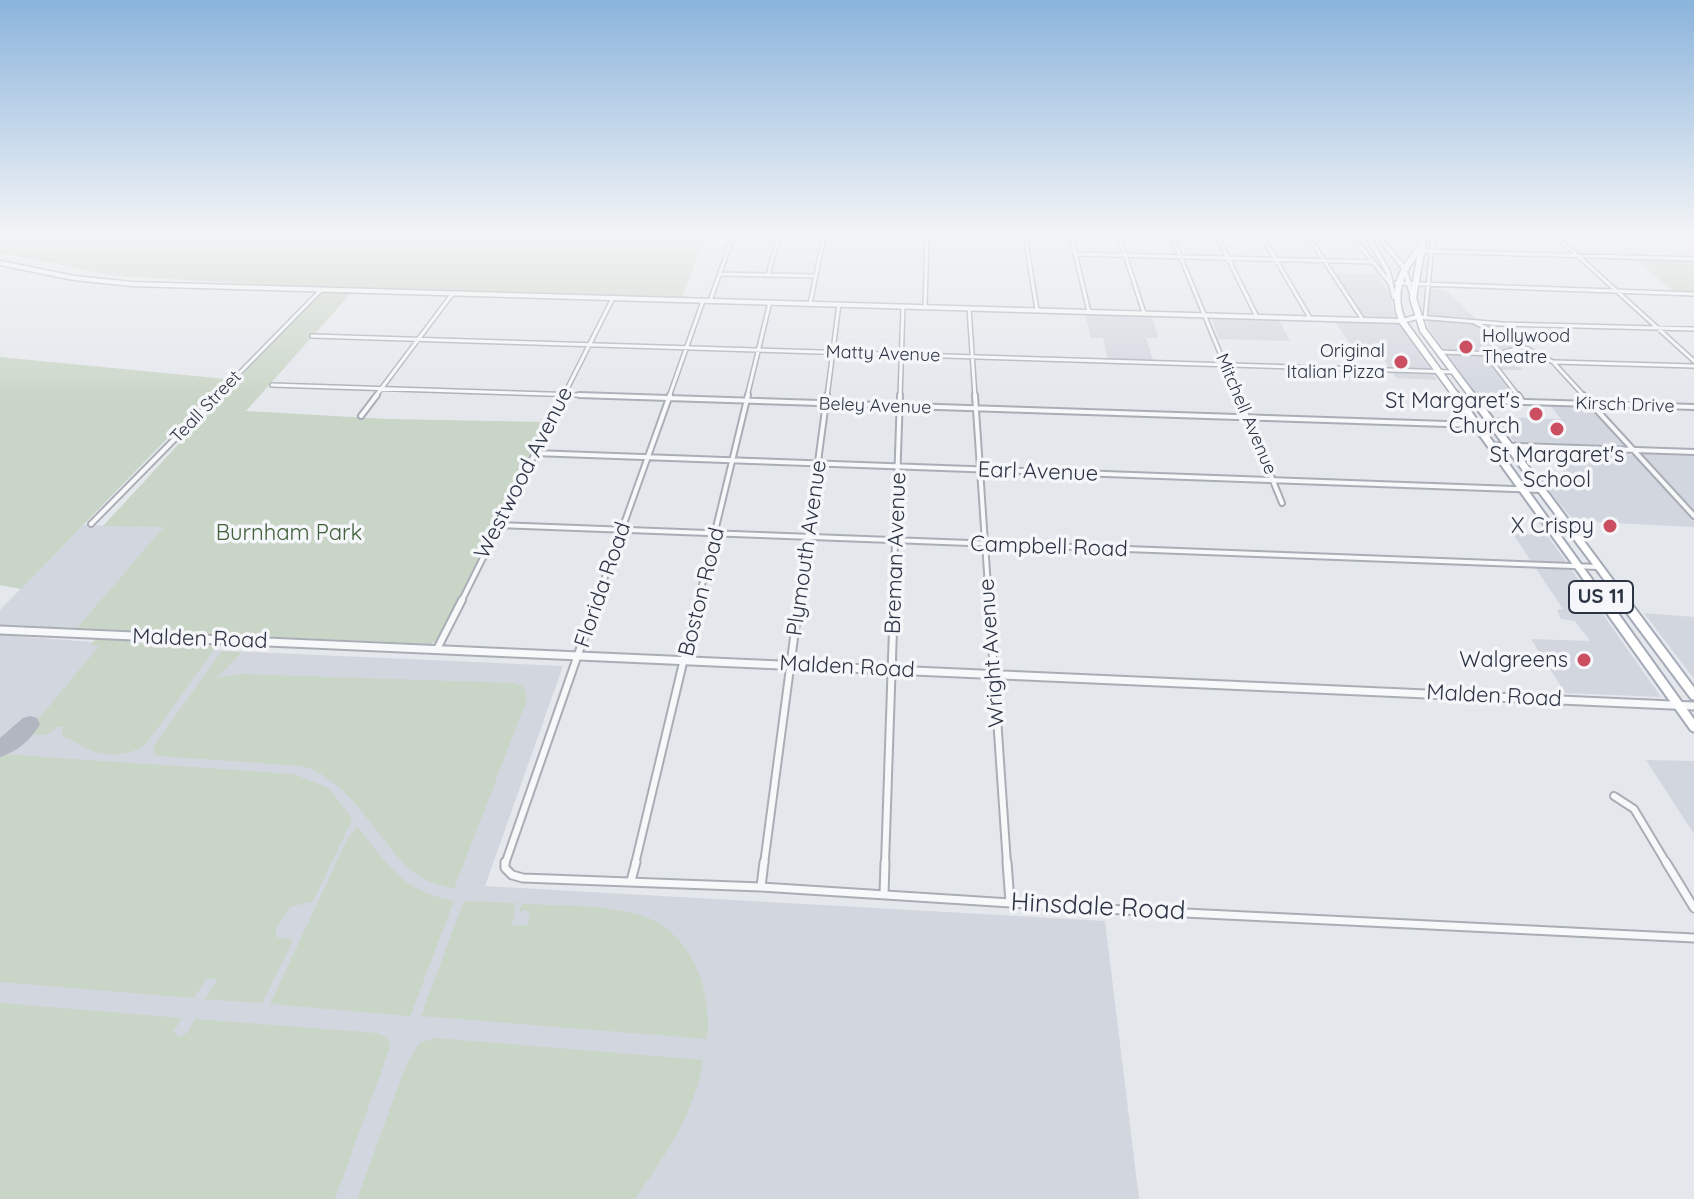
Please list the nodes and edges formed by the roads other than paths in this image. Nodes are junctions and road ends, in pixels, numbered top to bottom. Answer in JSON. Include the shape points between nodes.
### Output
{"nodes":[{"id":1,"x":319,"y":292,"type":"edge"},
{"id":2,"x":407,"y":292,"type":"edge"},
{"id":3,"x":711,"y":292,"type":"edge"},
{"id":4,"x":813,"y":292,"type":"edge"},
{"id":5,"x":925,"y":292,"type":"edge"},
{"id":6,"x":1034,"y":292,"type":"edge"},
{"id":7,"x":1084,"y":292,"type":"edge"},
{"id":8,"x":1137,"y":292,"type":"edge"},
{"id":9,"x":1195,"y":292,"type":"edge"},
{"id":10,"x":1245,"y":292,"type":"edge"},
{"id":11,"x":1295,"y":292,"type":"edge"},
{"id":12,"x":1344,"y":292,"type":"edge"},
{"id":13,"x":1394,"y":292,"type":"edge"},
{"id":14,"x":1413,"y":292,"type":"edge"},
{"id":15,"x":1427,"y":292,"type":"edge"},
{"id":16,"x":1618,"y":292,"type":"joint"},
{"id":17,"x":453,"y":293,"type":"junction"},
{"id":18,"x":1694,"y":294,"type":"edge"},
{"id":19,"x":613,"y":298,"type":"junction"},
{"id":20,"x":706,"y":301,"type":"junction"},
{"id":21,"x":770,"y":302,"type":"junction"},
{"id":22,"x":810,"y":304,"type":"junction"},
{"id":23,"x":839,"y":304,"type":"junction"},
{"id":24,"x":903,"y":306,"type":"junction"},
{"id":25,"x":925,"y":307,"type":"junction"},
{"id":26,"x":969,"y":308,"type":"junction"},
{"id":27,"x":1037,"y":310,"type":"junction"},
{"id":28,"x":1089,"y":312,"type":"junction"},
{"id":29,"x":1144,"y":313,"type":"junction"},
{"id":30,"x":1205,"y":315,"type":"junction"},
{"id":31,"x":1257,"y":317,"type":"junction"},
{"id":32,"x":1417,"y":317,"type":"junction"},
{"id":33,"x":1310,"y":318,"type":"junction"},
{"id":34,"x":1425,"y":318,"type":"junction"},
{"id":35,"x":1363,"y":320,"type":"junction"},
{"id":36,"x":1402,"y":321,"type":"junction"},
{"id":37,"x":1474,"y":322,"type":"junction"},
{"id":38,"x":1657,"y":328,"type":"junction"},
{"id":39,"x":1694,"y":329,"type":"edge"},
{"id":40,"x":312,"y":336,"type":"dead end"},
{"id":41,"x":418,"y":339,"type":"junction"},
{"id":42,"x":589,"y":345,"type":"junction"},
{"id":43,"x":1524,"y":346,"type":"junction"},
{"id":44,"x":686,"y":347,"type":"junction"},
{"id":45,"x":759,"y":350,"type":"junction"},
{"id":46,"x":833,"y":352,"type":"junction"},
{"id":47,"x":1438,"y":352,"type":"junction"},
{"id":48,"x":902,"y":354,"type":"junction"},
{"id":49,"x":1486,"y":354,"type":"junction"},
{"id":50,"x":972,"y":357,"type":"junction"},
{"id":51,"x":1553,"y":362,"type":"junction"},
{"id":52,"x":1225,"y":364,"type":"junction"},
{"id":53,"x":1694,"y":364,"type":"edge"},
{"id":54,"x":1438,"y":372,"type":"junction"},
{"id":55,"x":1453,"y":372,"type":"junction"},
{"id":56,"x":272,"y":385,"type":"dead end"},
{"id":57,"x":381,"y":389,"type":"junction"},
{"id":58,"x":563,"y":395,"type":"junction"},
{"id":59,"x":668,"y":398,"type":"junction"},
{"id":60,"x":1459,"y":400,"type":"junction"},
{"id":61,"x":747,"y":401,"type":"junction"},
{"id":62,"x":1475,"y":401,"type":"junction"},
{"id":63,"x":1523,"y":402,"type":"junction"},
{"id":64,"x":826,"y":404,"type":"junction"},
{"id":65,"x":1593,"y":404,"type":"junction"},
{"id":66,"x":900,"y":407,"type":"junction"},
{"id":67,"x":1694,"y":407,"type":"edge"},
{"id":68,"x":976,"y":409,"type":"junction"},
{"id":69,"x":361,"y":416,"type":"dead end"},
{"id":70,"x":1247,"y":418,"type":"junction"},
{"id":71,"x":1477,"y":425,"type":"junction"},
{"id":72,"x":1491,"y":445,"type":"junction"},
{"id":73,"x":1509,"y":445,"type":"junction"},
{"id":74,"x":1635,"y":450,"type":"junction"},
{"id":75,"x":1694,"y":452,"type":"edge"},
{"id":76,"x":534,"y":453,"type":"junction"},
{"id":77,"x":648,"y":457,"type":"junction"},
{"id":78,"x":733,"y":461,"type":"junction"},
{"id":79,"x":818,"y":464,"type":"junction"},
{"id":80,"x":898,"y":467,"type":"junction"},
{"id":81,"x":980,"y":470,"type":"junction"},
{"id":82,"x":1274,"y":480,"type":"junction"},
{"id":83,"x":1523,"y":489,"type":"junction"},
{"id":84,"x":1542,"y":490,"type":"junction"},
{"id":85,"x":1282,"y":503,"type":"dead end"},
{"id":86,"x":1694,"y":516,"type":"edge"},
{"id":87,"x":91,"y":524,"type":"dead end"},
{"id":88,"x":498,"y":525,"type":"junction"},
{"id":89,"x":622,"y":529,"type":"junction"},
{"id":90,"x":716,"y":534,"type":"junction"},
{"id":91,"x":808,"y":537,"type":"junction"},
{"id":92,"x":897,"y":541,"type":"junction"},
{"id":93,"x":985,"y":544,"type":"junction"},
{"id":94,"x":1579,"y":567,"type":"junction"},
{"id":95,"x":1599,"y":567,"type":"junction"},
{"id":96,"x":0,"y":630,"type":"edge"},
{"id":97,"x":437,"y":649,"type":"junction"},
{"id":98,"x":579,"y":655,"type":"junction"},
{"id":99,"x":685,"y":659,"type":"junction"},
{"id":100,"x":791,"y":664,"type":"junction"},
{"id":101,"x":892,"y":669,"type":"junction"},
{"id":102,"x":994,"y":674,"type":"junction"},
{"id":103,"x":1694,"y":695,"type":"edge"},
{"id":104,"x":1678,"y":705,"type":"junction"},
{"id":105,"x":1694,"y":706,"type":"edge"},
{"id":106,"x":1694,"y":727,"type":"edge"},
{"id":107,"x":1614,"y":796,"type":"dead end"},
{"id":108,"x":505,"y":868,"type":"joint"},
{"id":109,"x":631,"y":881,"type":"junction"},
{"id":110,"x":761,"y":887,"type":"junction"},
{"id":111,"x":884,"y":895,"type":"junction"},
{"id":112,"x":1010,"y":902,"type":"junction"},
{"id":113,"x":1694,"y":908,"type":"edge"},
{"id":114,"x":1694,"y":938,"type":"edge"}],
"edges":[{"from":1,"to":87,"type":"street","name":"Teall Street"},
{"from":2,"to":17,"type":"street"},
{"from":3,"to":20,"type":"street","name":"Florida Road"},
{"from":4,"to":22,"type":"street"},
{"from":5,"to":25,"type":"street"},
{"from":6,"to":27,"type":"street"},
{"from":7,"to":28,"type":"street"},
{"from":8,"to":29,"type":"street"},
{"from":9,"to":30,"type":"street","name":"Mitchell Avenue"},
{"from":10,"to":31,"type":"street"},
{"from":11,"to":33,"type":"street"},
{"from":12,"to":35,"type":"street"},
{"from":13,"to":36,"type":"main road","number":"US 11"},
{"from":14,"to":32,"type":"main road","number":"US 11"},
{"from":15,"to":34,"type":"street"},
{"from":16,"to":18,"type":"street"},
{"from":16,"to":38,"type":"street"},
{"from":17,"to":19,"type":"street"},
{"from":17,"to":41,"type":"street"},
{"from":19,"to":20,"type":"street"},
{"from":19,"to":42,"type":"street","name":"Westwood Avenue"},
{"from":20,"to":21,"type":"street"},
{"from":20,"to":44,"type":"street","name":"Florida Road"},
{"from":21,"to":22,"type":"street"},
{"from":21,"to":45,"type":"street","name":"Boston Road"},
{"from":22,"to":23,"type":"street"},
{"from":23,"to":24,"type":"street"},
{"from":23,"to":46,"type":"street","name":"Plymouth Avenue"},
{"from":24,"to":25,"type":"street"},
{"from":24,"to":48,"type":"street","name":"Breman Avenue"},
{"from":25,"to":26,"type":"street"},
{"from":26,"to":27,"type":"street"},
{"from":26,"to":50,"type":"street","name":"Wright Avenue"},
{"from":27,"to":28,"type":"street"},
{"from":28,"to":29,"type":"street"},
{"from":29,"to":30,"type":"street"},
{"from":30,"to":31,"type":"street"},
{"from":30,"to":52,"type":"street","name":"Mitchell Avenue"},
{"from":31,"to":33,"type":"street"},
{"from":32,"to":34,"type":"street"},
{"from":32,"to":36,"type":"street"},
{"from":32,"to":47,"type":"main road","number":"US 11"},
{"from":33,"to":35,"type":"street"},
{"from":34,"to":37,"type":"street"},
{"from":35,"to":36,"type":"street"},
{"from":36,"to":54,"type":"main road","number":"US 11"},
{"from":37,"to":38,"type":"street"},
{"from":37,"to":43,"type":"street"},
{"from":38,"to":39,"type":"street"},
{"from":38,"to":53,"type":"street"},
{"from":40,"to":41,"type":"street","name":"Matty Avenue"},
{"from":41,"to":42,"type":"street","name":"Matty Avenue"},
{"from":41,"to":57,"type":"street"},
{"from":42,"to":44,"type":"street","name":"Matty Avenue"},
{"from":42,"to":58,"type":"street","name":"Westwood Avenue"},
{"from":43,"to":49,"type":"street"},
{"from":43,"to":51,"type":"street"},
{"from":44,"to":45,"type":"street","name":"Matty Avenue"},
{"from":44,"to":59,"type":"street","name":"Florida Road"},
{"from":45,"to":46,"type":"street","name":"Matty Avenue"},
{"from":45,"to":61,"type":"street","name":"Boston Road"},
{"from":46,"to":48,"type":"street","name":"Matty Avenue"},
{"from":46,"to":64,"type":"street","name":"Plymouth Avenue"},
{"from":47,"to":49,"type":"street"},
{"from":47,"to":55,"type":"main road","number":"US 11"},
{"from":48,"to":50,"type":"street","name":"Matty Avenue"},
{"from":48,"to":66,"type":"street","name":"Breman Avenue"},
{"from":49,"to":63,"type":"street"},
{"from":50,"to":52,"type":"street","name":"Matty Avenue"},
{"from":50,"to":68,"type":"street","name":"Wright Avenue"},
{"from":51,"to":53,"type":"street"},
{"from":51,"to":65,"type":"street"},
{"from":52,"to":54,"type":"street","name":"Matty Avenue"},
{"from":52,"to":70,"type":"street","name":"Mitchell Avenue"},
{"from":54,"to":55,"type":"street","name":"Matty Avenue"},
{"from":54,"to":60,"type":"main road","number":"US 11"},
{"from":55,"to":62,"type":"main road","number":"US 11"},
{"from":56,"to":57,"type":"street","name":"Beley Avenue"},
{"from":57,"to":58,"type":"street","name":"Beley Avenue"},
{"from":57,"to":69,"type":"street"},
{"from":58,"to":59,"type":"street","name":"Beley Avenue"},
{"from":58,"to":76,"type":"street","name":"Westwood Avenue"},
{"from":59,"to":61,"type":"street","name":"Beley Avenue"},
{"from":59,"to":77,"type":"street","name":"Florida Road"},
{"from":60,"to":62,"type":"street","name":"Kirsch Drive"},
{"from":60,"to":71,"type":"main road","number":"US 11"},
{"from":61,"to":64,"type":"street","name":"Beley Avenue"},
{"from":61,"to":78,"type":"street","name":"Boston Road"},
{"from":62,"to":63,"type":"street","name":"Kirsch Drive"},
{"from":62,"to":73,"type":"main road","number":"US 11"},
{"from":63,"to":65,"type":"street","name":"Kirsch Drive"},
{"from":64,"to":66,"type":"street","name":"Beley Avenue"},
{"from":64,"to":79,"type":"street","name":"Plymouth Avenue"},
{"from":65,"to":67,"type":"street","name":"Kirsch Drive"},
{"from":65,"to":74,"type":"street"},
{"from":66,"to":68,"type":"street","name":"Beley Avenue"},
{"from":66,"to":80,"type":"street","name":"Breman Avenue"},
{"from":68,"to":70,"type":"street","name":"Beley Avenue"},
{"from":68,"to":81,"type":"street","name":"Wright Avenue"},
{"from":70,"to":71,"type":"street","name":"Beley Avenue"},
{"from":70,"to":82,"type":"street","name":"Mitchell Avenue"},
{"from":71,"to":72,"type":"main road","number":"US 11"},
{"from":72,"to":73,"type":"street"},
{"from":72,"to":83,"type":"main road","number":"US 11"},
{"from":73,"to":74,"type":"street"},
{"from":73,"to":84,"type":"main road","number":"US 11"},
{"from":74,"to":75,"type":"street"},
{"from":74,"to":86,"type":"street"},
{"from":76,"to":77,"type":"street","name":"Earl Avenue"},
{"from":76,"to":88,"type":"street","name":"Westwood Avenue"},
{"from":77,"to":78,"type":"street","name":"Earl Avenue"},
{"from":77,"to":89,"type":"street","name":"Florida Road"},
{"from":78,"to":79,"type":"street","name":"Earl Avenue"},
{"from":78,"to":90,"type":"street","name":"Boston Road"},
{"from":79,"to":80,"type":"street","name":"Earl Avenue"},
{"from":79,"to":91,"type":"street","name":"Plymouth Avenue"},
{"from":80,"to":81,"type":"street","name":"Earl Avenue"},
{"from":80,"to":92,"type":"street","name":"Breman Avenue"},
{"from":81,"to":82,"type":"street","name":"Earl Avenue"},
{"from":81,"to":93,"type":"street","name":"Wright Avenue"},
{"from":82,"to":83,"type":"street","name":"Earl Avenue"},
{"from":82,"to":85,"type":"street","name":"Mitchell Avenue"},
{"from":83,"to":84,"type":"street","name":"Earl Avenue"},
{"from":83,"to":94,"type":"main road","number":"US 11"},
{"from":84,"to":95,"type":"main road","number":"US 11"},
{"from":88,"to":89,"type":"street","name":"Campbell Road"},
{"from":88,"to":97,"type":"street","name":"Westwood Avenue"},
{"from":89,"to":90,"type":"street","name":"Campbell Road"},
{"from":89,"to":98,"type":"street","name":"Florida Road"},
{"from":90,"to":91,"type":"street","name":"Campbell Road"},
{"from":90,"to":99,"type":"street","name":"Boston Road"},
{"from":91,"to":92,"type":"street","name":"Campbell Road"},
{"from":91,"to":100,"type":"street","name":"Plymouth Avenue"},
{"from":92,"to":93,"type":"street","name":"Campbell Road"},
{"from":92,"to":101,"type":"street","name":"Breman Avenue"},
{"from":93,"to":94,"type":"street","name":"Campbell Road"},
{"from":93,"to":102,"type":"street","name":"Wright Avenue"},
{"from":94,"to":95,"type":"street","name":"Campbell Road"},
{"from":94,"to":104,"type":"main road","number":"US 11"},
{"from":95,"to":103,"type":"main road","number":"US 11"},
{"from":96,"to":97,"type":"street","name":"Malden Road"},
{"from":97,"to":98,"type":"street","name":"Malden Road"},
{"from":98,"to":99,"type":"street","name":"Malden Road"},
{"from":98,"to":108,"type":"street","name":"Florida Road"},
{"from":99,"to":100,"type":"street","name":"Malden Road"},
{"from":99,"to":109,"type":"street","name":"Boston Road"},
{"from":100,"to":101,"type":"street","name":"Malden Road"},
{"from":100,"to":110,"type":"street","name":"Plymouth Avenue"},
{"from":101,"to":102,"type":"street","name":"Malden Road"},
{"from":101,"to":111,"type":"street","name":"Breman Avenue"},
{"from":102,"to":104,"type":"street","name":"Malden Road"},
{"from":102,"to":112,"type":"street","name":"Wright Avenue"},
{"from":104,"to":105,"type":"street","name":"Malden Road"},
{"from":104,"to":106,"type":"main road","number":"US 11"},
{"from":107,"to":113,"type":"street","via":[[1634,809]]},
{"from":108,"to":109,"type":"street","name":"Hinsdale Road","via":[[523,878]]},
{"from":109,"to":110,"type":"street","name":"Hinsdale Road"},
{"from":110,"to":111,"type":"street","name":"Hinsdale Road"},
{"from":111,"to":112,"type":"street","name":"Hinsdale Road"},
{"from":112,"to":114,"type":"street","name":"Hinsdale Road"}]}
